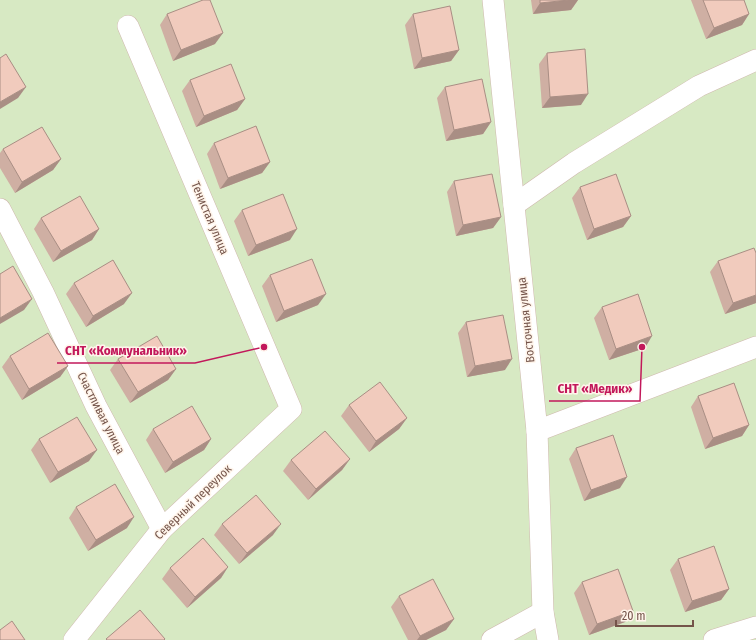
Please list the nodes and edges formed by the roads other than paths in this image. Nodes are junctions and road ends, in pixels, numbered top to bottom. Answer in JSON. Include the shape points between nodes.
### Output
{"nodes":[{"id":1,"x":493,"y":0,"type":"edge"},
{"id":2,"x":128,"y":26,"type":"dead end"},
{"id":3,"x":756,"y":60,"type":"edge"},
{"id":4,"x":514,"y":205,"type":"junction"},
{"id":5,"x":0,"y":209,"type":"edge"},
{"id":6,"x":756,"y":347,"type":"edge"},
{"id":7,"x":291,"y":409,"type":"joint"},
{"id":8,"x":537,"y":431,"type":"junction"},
{"id":9,"x":162,"y":529,"type":"junction"},
{"id":10,"x":543,"y":612,"type":"junction"},
{"id":11,"x":756,"y":627,"type":"edge"},
{"id":12,"x":74,"y":640,"type":"edge"},
{"id":13,"x":492,"y":640,"type":"edge"},
{"id":14,"x":548,"y":640,"type":"edge"},
{"id":15,"x":714,"y":640,"type":"edge"}],
"edges":[{"from":1,"to":4,"type":"street","name":"Восточная улица"},
{"from":2,"to":7,"type":"street","name":"Тенистая улица"},
{"from":3,"to":4,"type":"street","via":[[699,86],[574,163]]},
{"from":4,"to":8,"type":"street","name":"Восточная улица"},
{"from":5,"to":9,"type":"street","name":"Счастливая улица","via":[[43,292],[96,406]]},
{"from":6,"to":8,"type":"street"},
{"from":7,"to":9,"type":"street","name":"Северный переулок"},
{"from":8,"to":10,"type":"street","name":"Восточная улица"},
{"from":9,"to":12,"type":"street","name":"Северный переулок"},
{"from":10,"to":13,"type":"street"},
{"from":10,"to":14,"type":"street","name":"Восточная улица"},
{"from":11,"to":15,"type":"street"}]}
